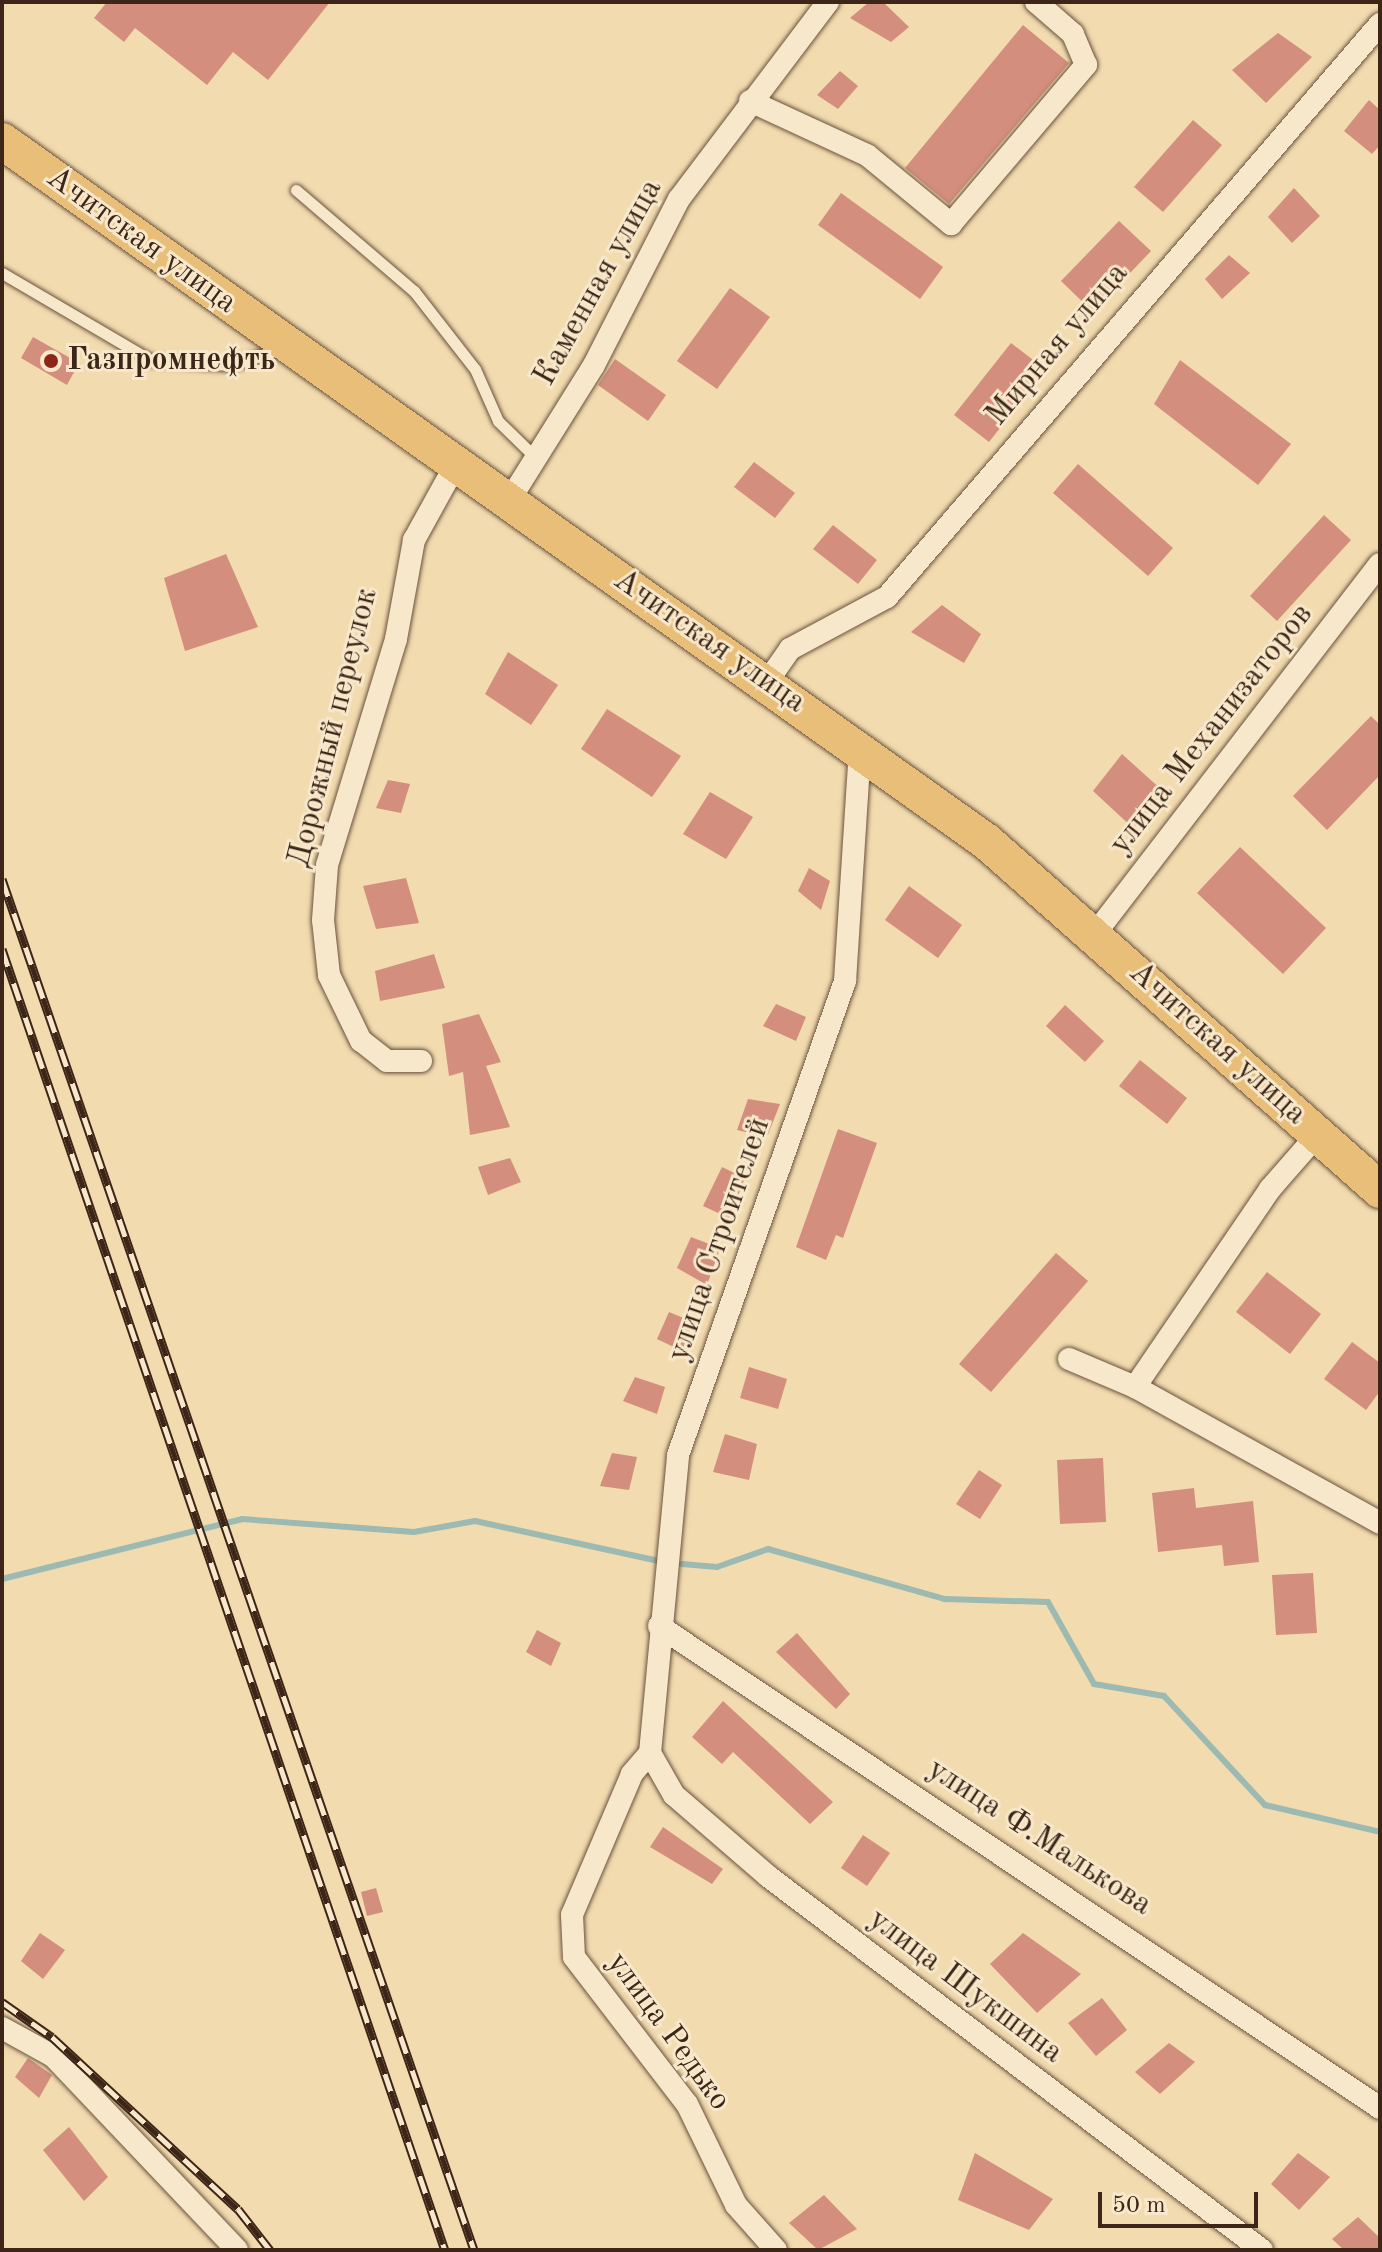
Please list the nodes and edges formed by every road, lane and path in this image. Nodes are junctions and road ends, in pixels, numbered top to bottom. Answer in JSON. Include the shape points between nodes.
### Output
{"nodes":[{"id":1,"x":828,"y":2,"type":"edge"},
{"id":2,"x":1036,"y":2,"type":"edge"},
{"id":3,"x":1380,"y":24,"type":"edge"},
{"id":4,"x":750,"y":101,"type":"junction"},
{"id":5,"x":2,"y":141,"type":"edge"},
{"id":6,"x":296,"y":190,"type":"dead end"},
{"id":7,"x":2,"y":273,"type":"edge"},
{"id":8,"x":289,"y":346,"type":"junction"},
{"id":9,"x":536,"y":458,"type":"junction"},
{"id":10,"x":456,"y":464,"type":"junction"},
{"id":11,"x":509,"y":501,"type":"junction"},
{"id":12,"x":1380,"y":564,"type":"edge"},
{"id":13,"x":767,"y":682,"type":"junction"},
{"id":14,"x":860,"y":750,"type":"junction"},
{"id":15,"x":1094,"y":935,"type":"junction"},
{"id":16,"x":421,"y":1061,"type":"dead end"},
{"id":17,"x":1318,"y":1134,"type":"junction"},
{"id":18,"x":1380,"y":1190,"type":"edge"},
{"id":19,"x":1069,"y":1359,"type":"dead end"},
{"id":20,"x":1135,"y":1387,"type":"junction"},
{"id":21,"x":1380,"y":1523,"type":"edge"},
{"id":22,"x":659,"y":1626,"type":"junction"},
{"id":23,"x":650,"y":1753,"type":"junction"},
{"id":24,"x":2,"y":2028,"type":"edge"},
{"id":25,"x":1380,"y":2108,"type":"edge"},
{"id":26,"x":237,"y":2250,"type":"edge"},
{"id":27,"x":776,"y":2250,"type":"edge"},
{"id":28,"x":1262,"y":2250,"type":"edge"}],
"edges":[{"from":1,"to":4,"type":"street","name":"Каменная улица"},
{"from":2,"to":4,"type":"street","via":[[1073,34],[1086,65],[951,224],[867,155]]},
{"from":3,"to":13,"type":"street","name":"Мирная улица","via":[[887,597],[790,649]]},
{"from":4,"to":9,"type":"street","name":"Каменная улица","via":[[679,199],[594,365]]},
{"from":5,"to":8,"type":"main road","name":"Ачитская улица"},
{"from":6,"to":9,"type":"lane","via":[[414,291],[475,369],[498,421]]},
{"from":7,"to":8,"type":"lane","via":[[150,360],[231,365]]},
{"from":8,"to":10,"type":"main road","name":"Ачитская улица"},
{"from":9,"to":11,"type":"street","name":"Каменная улица"},
{"from":10,"to":11,"type":"main road","name":"Ачитская улица"},
{"from":10,"to":16,"type":"street","name":"Дорожный переулок","via":[[414,540],[396,639],[327,865],[323,920],[329,975],[361,1041],[387,1061]]},
{"from":11,"to":13,"type":"main road","name":"Ачитская улица"},
{"from":12,"to":15,"type":"street","name":"улица Механизаторов"},
{"from":13,"to":14,"type":"main road","name":"Ачитская улица"},
{"from":14,"to":15,"type":"main road","name":"Ачитская улица","via":[[987,842]]},
{"from":14,"to":22,"type":"street","name":"улица Строителей","via":[[845,981],[678,1455]]},
{"from":15,"to":17,"type":"main road","name":"Ачитская улица"},
{"from":17,"to":18,"type":"main road","name":"Ачитская улица"},
{"from":17,"to":20,"type":"street","via":[[1270,1189]]},
{"from":19,"to":20,"type":"street"},
{"from":20,"to":21,"type":"street"},
{"from":22,"to":23,"type":"street","name":"улица Строителей"},
{"from":22,"to":25,"type":"street","name":"улица Ф.Малькова"},
{"from":23,"to":27,"type":"street","name":"улица Редько","via":[[632,1774],[572,1915],[574,1957],[687,2104],[736,2205]]},
{"from":23,"to":28,"type":"street","name":"улица Шукшина","via":[[674,1795],[769,1877]]},
{"from":24,"to":26,"type":"street","via":[[53,2056]]}]}
